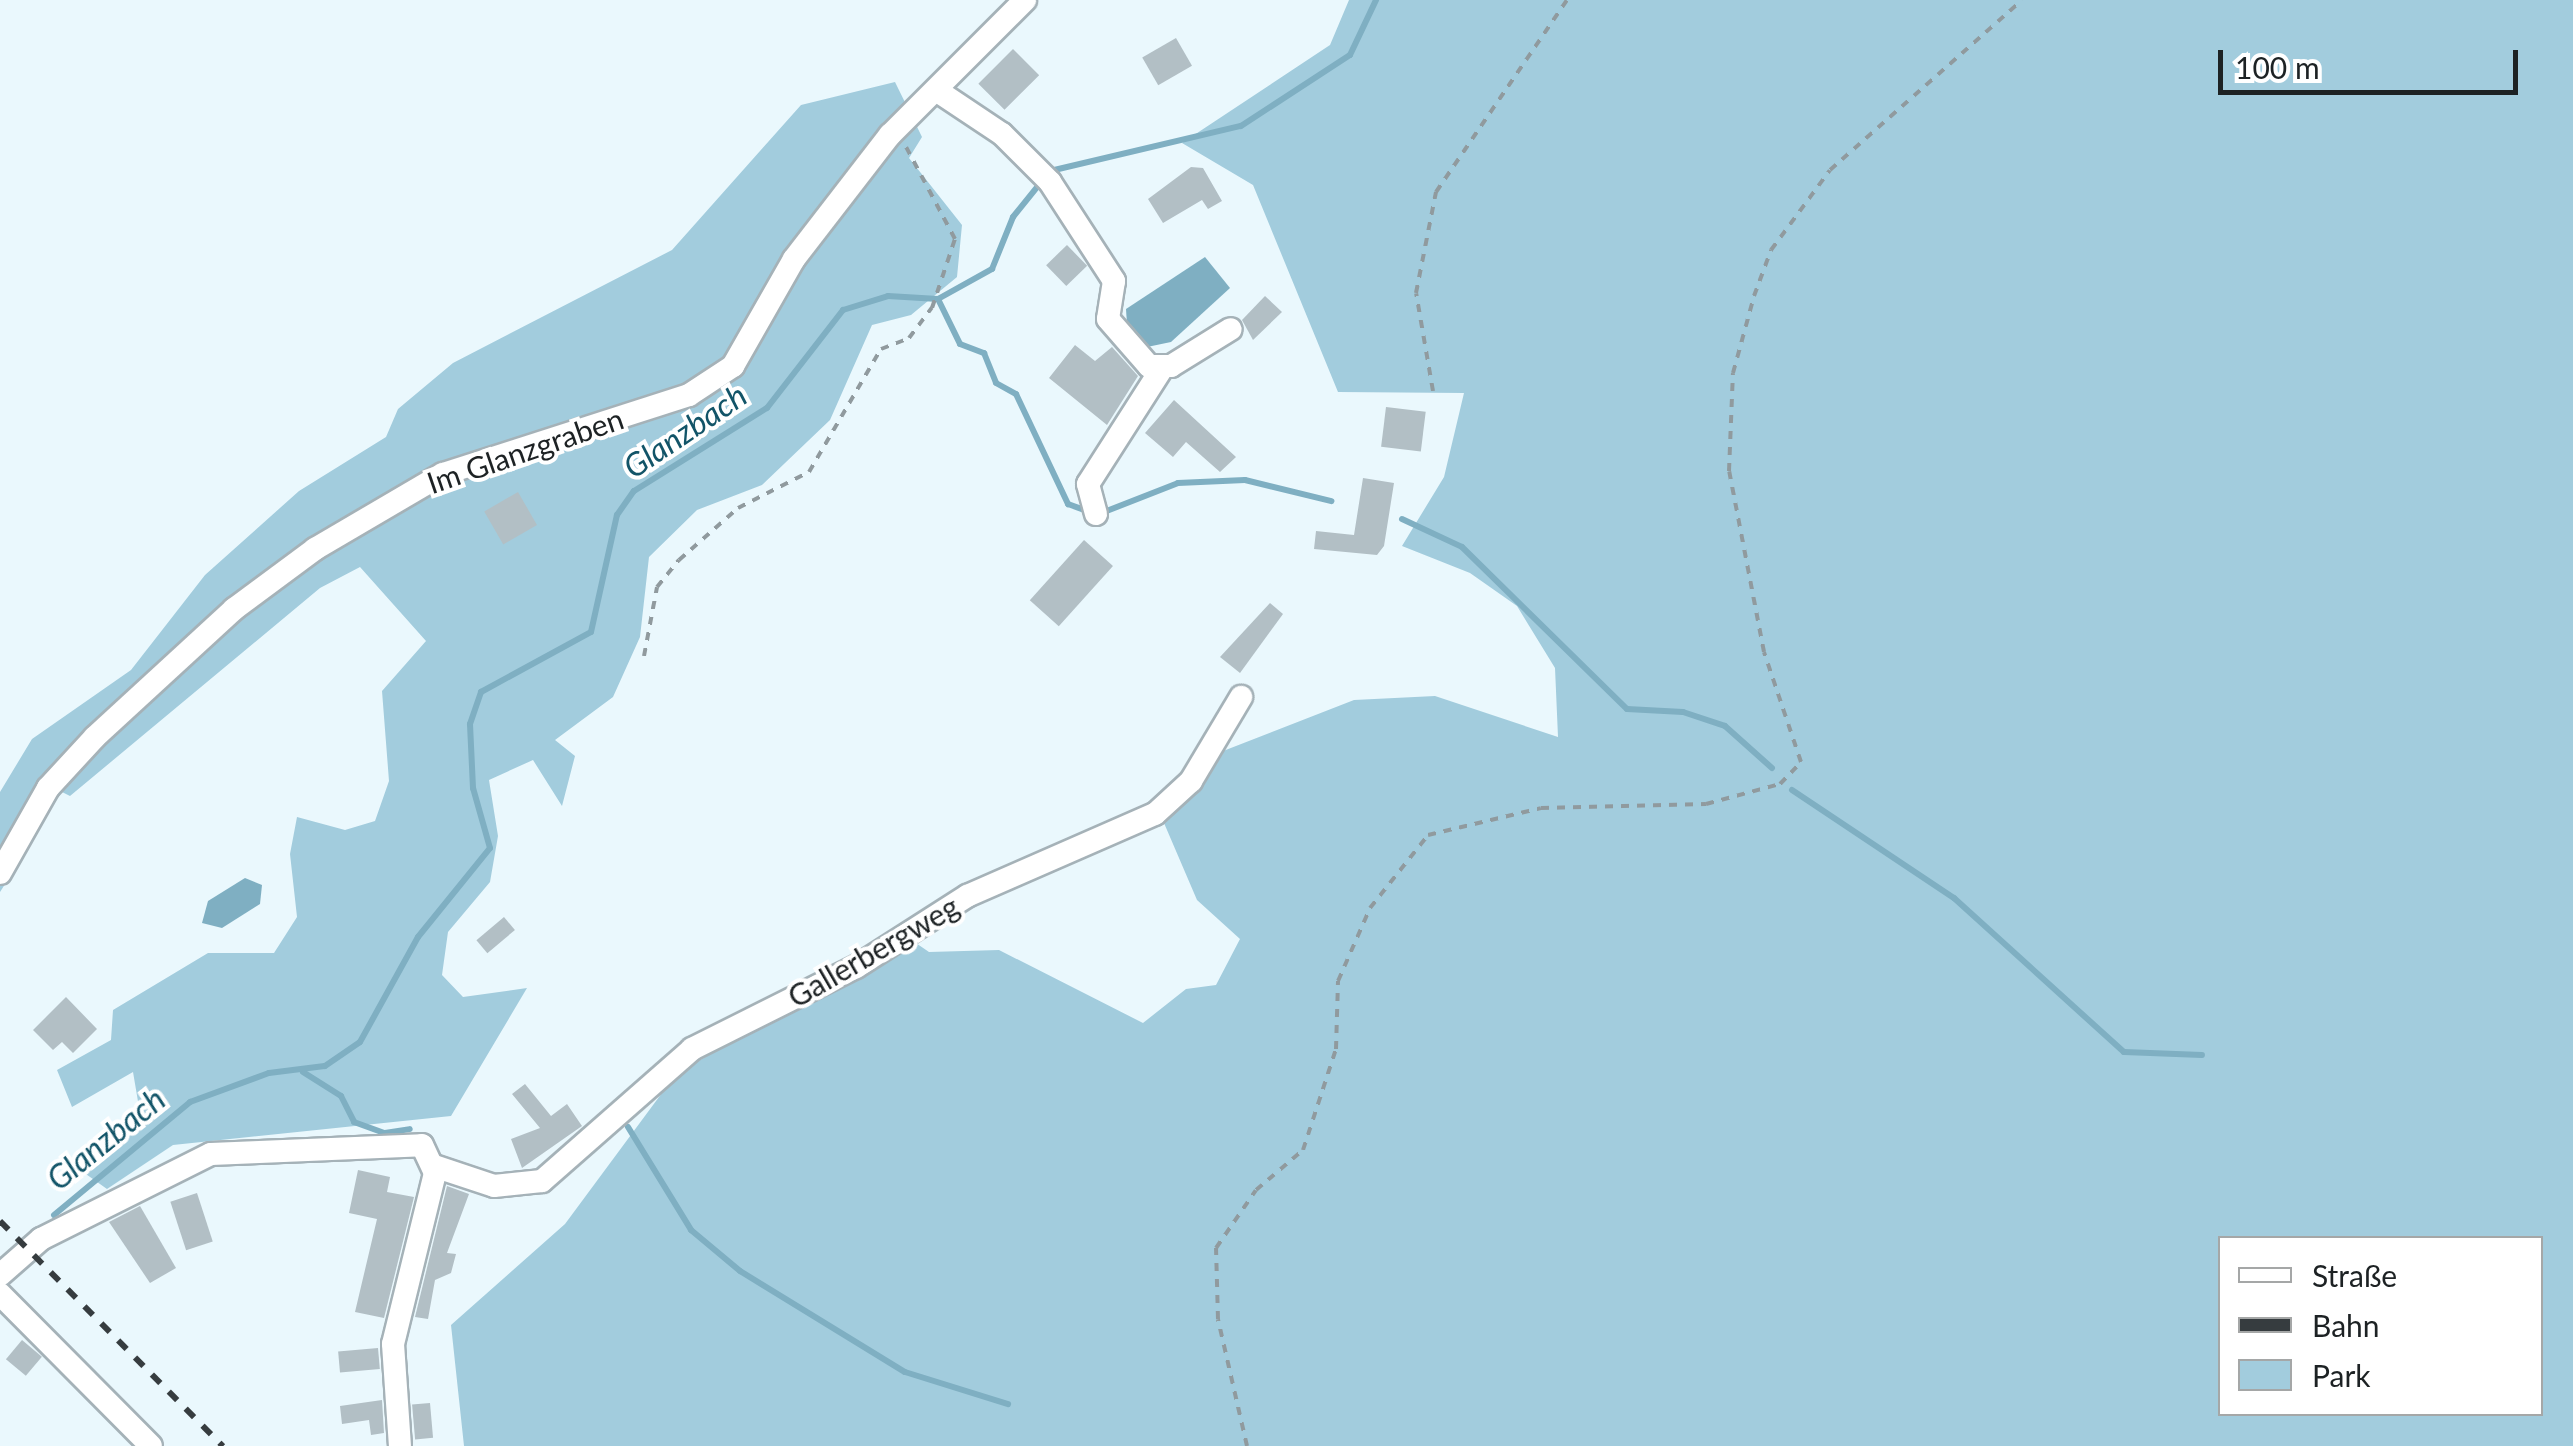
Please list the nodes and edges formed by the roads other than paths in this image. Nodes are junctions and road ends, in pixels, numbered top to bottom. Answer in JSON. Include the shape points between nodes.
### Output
{"nodes":[{"id":1,"x":1025,"y":0,"type":"edge"},
{"id":2,"x":936,"y":90,"type":"junction"},
{"id":3,"x":1231,"y":329,"type":"dead end"},
{"id":4,"x":1162,"y":370,"type":"junction"},
{"id":5,"x":1096,"y":514,"type":"dead end"},
{"id":6,"x":1240,"y":698,"type":"dead end"},
{"id":7,"x":0,"y":872,"type":"edge"},
{"id":8,"x":434,"y":1166,"type":"junction"},
{"id":9,"x":0,"y":1275,"type":"edge"},
{"id":10,"x":0,"y":1294,"type":"edge"},
{"id":11,"x":151,"y":1446,"type":"edge"},
{"id":12,"x":400,"y":1446,"type":"edge"}],
"edges":[{"from":1,"to":2,"type":"street","name":"Im Glanzgraben"},
{"from":2,"to":4,"type":"street","via":[[1041,174],[1114,281],[1110,322]]},
{"from":2,"to":7,"type":"street","name":"Im Glanzgraben","via":[[894,131],[794,259],[733,366],[689,395],[443,474],[315,548],[234,609],[95,737],[48,788]]},
{"from":3,"to":4,"type":"street"},
{"from":4,"to":5,"type":"street","via":[[1088,484]]},
{"from":6,"to":8,"type":"street","name":"Gallerbergweg","via":[[1191,781],[1155,814],[967,896],[856,967],[692,1049],[542,1181],[494,1186]]},
{"from":8,"to":9,"type":"street","name":"Gallerbergweg","via":[[415,1142],[211,1154],[41,1239]]},
{"from":8,"to":12,"type":"street","via":[[393,1344]]},
{"from":10,"to":11,"type":"street"}]}
